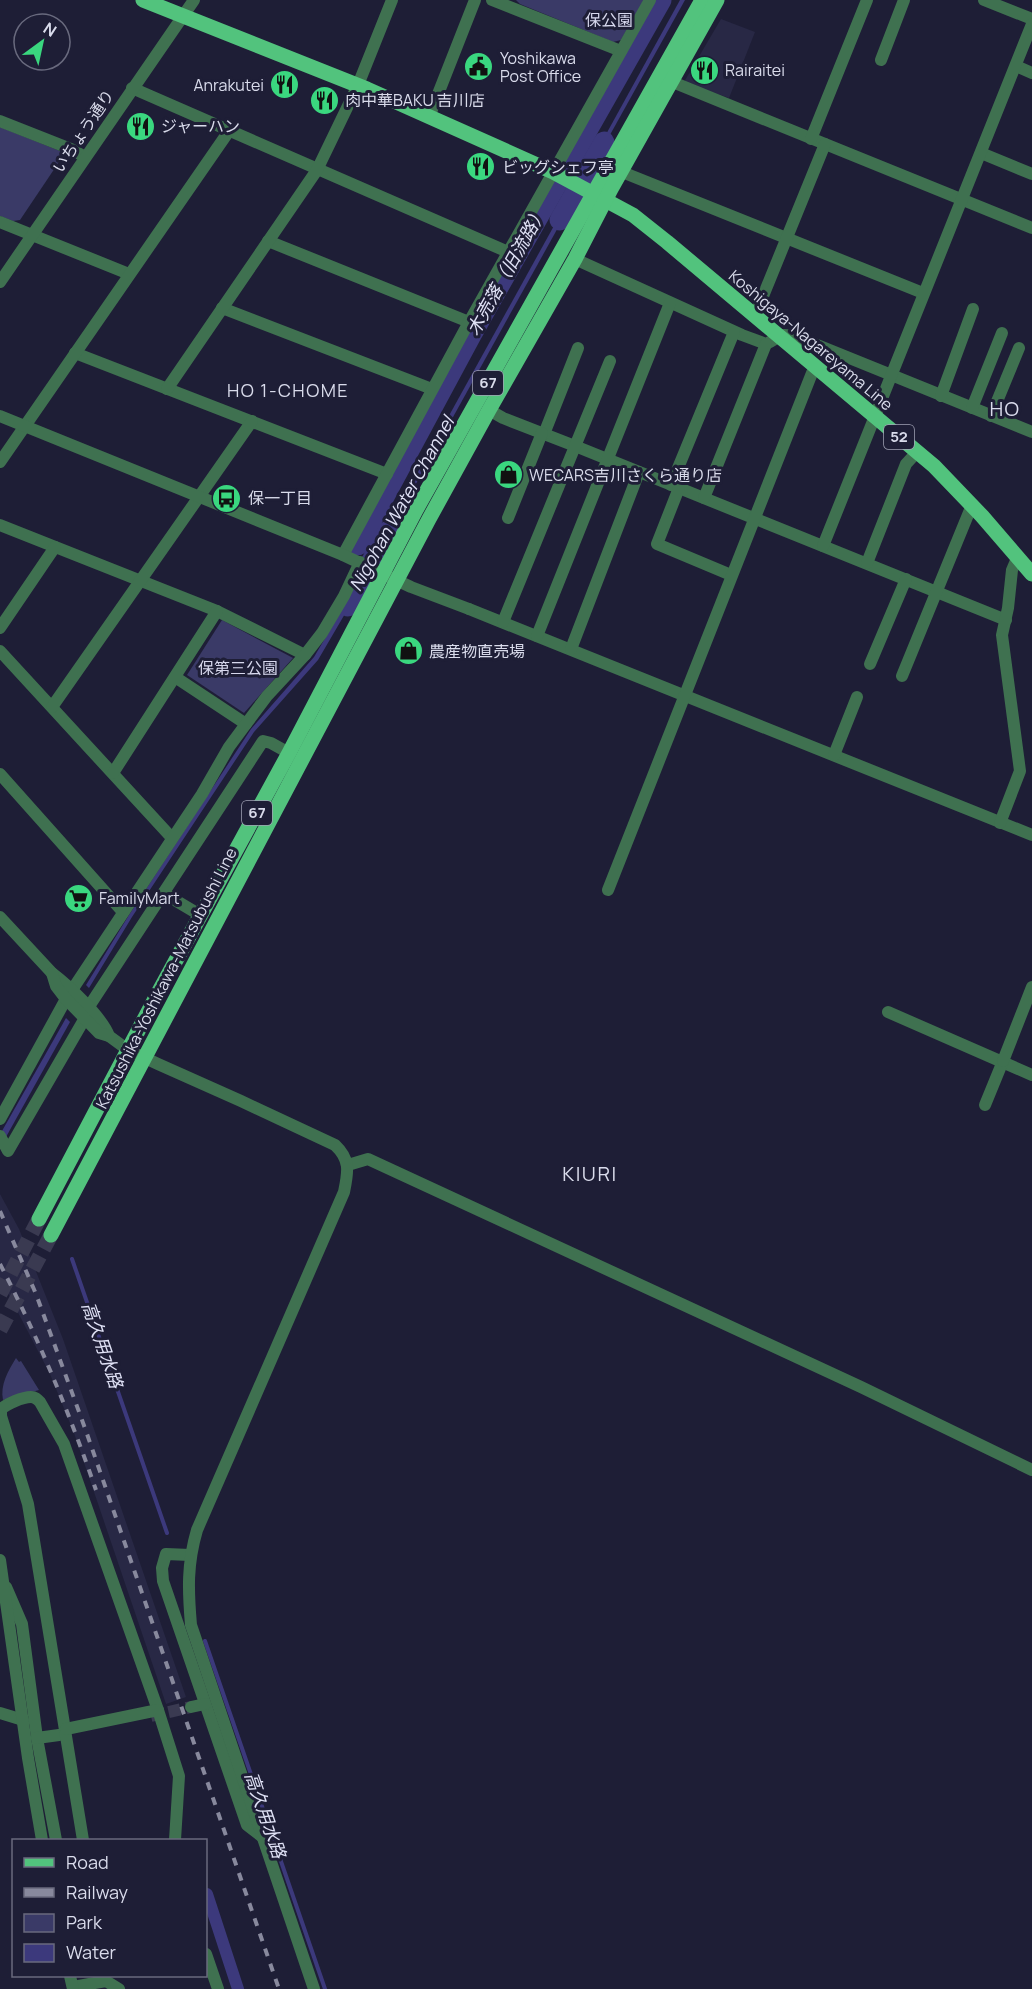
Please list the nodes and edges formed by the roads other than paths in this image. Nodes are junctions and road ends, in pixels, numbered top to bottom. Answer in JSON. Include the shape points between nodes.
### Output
{"nodes":[{"id":1,"x":143,"y":0,"type":"edge"},
{"id":2,"x":194,"y":0,"type":"edge"},
{"id":3,"x":392,"y":0,"type":"edge"},
{"id":4,"x":475,"y":0,"type":"edge"},
{"id":5,"x":492,"y":0,"type":"edge"},
{"id":6,"x":650,"y":0,"type":"edge"},
{"id":7,"x":702,"y":0,"type":"edge"},
{"id":8,"x":717,"y":0,"type":"edge"},
{"id":9,"x":867,"y":0,"type":"edge"},
{"id":10,"x":904,"y":0,"type":"edge"},
{"id":11,"x":984,"y":0,"type":"edge"},
{"id":12,"x":511,"y":3,"type":"edge"},
{"id":13,"x":183,"y":16,"type":"junction"},
{"id":14,"x":1032,"y":19,"type":"edge"},
{"id":15,"x":1032,"y":24,"type":"edge"},
{"id":16,"x":621,"y":51,"type":"junction"},
{"id":17,"x":881,"y":60,"type":"dead end"},
{"id":18,"x":1016,"y":66,"type":"junction"},
{"id":19,"x":1032,"y":73,"type":"edge"},
{"id":20,"x":670,"y":81,"type":"junction"},
{"id":21,"x":358,"y":85,"type":"junction"},
{"id":22,"x":132,"y":88,"type":"junction"},
{"id":23,"x":429,"y":117,"type":"junction"},
{"id":24,"x":0,"y":121,"type":"edge"},
{"id":25,"x":229,"y":131,"type":"junction"},
{"id":26,"x":812,"y":139,"type":"junction"},
{"id":27,"x":825,"y":144,"type":"junction"},
{"id":28,"x":981,"y":153,"type":"junction"},
{"id":29,"x":85,"y":157,"type":"junction"},
{"id":30,"x":317,"y":170,"type":"junction"},
{"id":31,"x":622,"y":172,"type":"junction"},
{"id":32,"x":555,"y":173,"type":"junction"},
{"id":33,"x":1032,"y":174,"type":"edge"},
{"id":34,"x":594,"y":194,"type":"junction"},
{"id":35,"x":962,"y":199,"type":"junction"},
{"id":36,"x":0,"y":222,"type":"edge"},
{"id":37,"x":1032,"y":228,"type":"edge"},
{"id":38,"x":33,"y":234,"type":"junction"},
{"id":39,"x":788,"y":239,"type":"junction"},
{"id":40,"x":268,"y":241,"type":"junction"},
{"id":41,"x":508,"y":252,"type":"junction"},
{"id":42,"x":575,"y":259,"type":"junction"},
{"id":43,"x":129,"y":274,"type":"junction"},
{"id":44,"x":0,"y":282,"type":"edge"},
{"id":45,"x":923,"y":292,"type":"junction"},
{"id":46,"x":670,"y":303,"type":"junction"},
{"id":47,"x":222,"y":308,"type":"junction"},
{"id":48,"x":973,"y":309,"type":"dead end"},
{"id":49,"x":752,"y":315,"type":"junction"},
{"id":50,"x":469,"y":322,"type":"junction"},
{"id":51,"x":734,"y":332,"type":"junction"},
{"id":52,"x":1002,"y":333,"type":"dead end"},
{"id":53,"x":772,"y":340,"type":"junction"},
{"id":54,"x":578,"y":348,"type":"dead end"},
{"id":55,"x":1019,"y":348,"type":"dead end"},
{"id":56,"x":75,"y":353,"type":"junction"},
{"id":57,"x":610,"y":361,"type":"dead end"},
{"id":58,"x":816,"y":368,"type":"junction"},
{"id":59,"x":891,"y":375,"type":"junction"},
{"id":60,"x":167,"y":389,"type":"junction"},
{"id":61,"x":432,"y":389,"type":"junction"},
{"id":62,"x":941,"y":396,"type":"junction"},
{"id":63,"x":972,"y":408,"type":"junction"},
{"id":64,"x":489,"y":410,"type":"junction"},
{"id":65,"x":0,"y":416,"type":"edge"},
{"id":66,"x":991,"y":416,"type":"junction"},
{"id":67,"x":875,"y":417,"type":"junction"},
{"id":68,"x":252,"y":421,"type":"junction"},
{"id":69,"x":25,"y":426,"type":"junction"},
{"id":70,"x":1032,"y":432,"type":"edge"},
{"id":71,"x":543,"y":434,"type":"junction"},
{"id":72,"x":575,"y":446,"type":"junction"},
{"id":73,"x":917,"y":452,"type":"junction"},
{"id":74,"x":609,"y":459,"type":"junction"},
{"id":75,"x":0,"y":462,"type":"edge"},
{"id":76,"x":639,"y":472,"type":"junction"},
{"id":77,"x":387,"y":474,"type":"junction"},
{"id":78,"x":675,"y":487,"type":"junction"},
{"id":79,"x":199,"y":496,"type":"junction"},
{"id":80,"x":704,"y":498,"type":"junction"},
{"id":81,"x":972,"y":505,"type":"junction"},
{"id":82,"x":508,"y":518,"type":"dead end"},
{"id":83,"x":754,"y":518,"type":"junction"},
{"id":84,"x":0,"y":525,"type":"edge"},
{"id":85,"x":823,"y":546,"type":"junction"},
{"id":86,"x":56,"y":547,"type":"junction"},
{"id":87,"x":343,"y":555,"type":"junction"},
{"id":88,"x":1020,"y":559,"type":"junction"},
{"id":89,"x":867,"y":563,"type":"junction"},
{"id":90,"x":375,"y":569,"type":"junction"},
{"id":91,"x":1032,"y":574,"type":"edge"},
{"id":92,"x":732,"y":575,"type":"junction"},
{"id":93,"x":906,"y":579,"type":"junction"},
{"id":94,"x":141,"y":580,"type":"junction"},
{"id":95,"x":938,"y":592,"type":"junction"},
{"id":96,"x":217,"y":610,"type":"junction"},
{"id":97,"x":1006,"y":620,"type":"junction"},
{"id":98,"x":502,"y":622,"type":"junction"},
{"id":99,"x":0,"y":628,"type":"edge"},
{"id":100,"x":537,"y":636,"type":"junction"},
{"id":101,"x":571,"y":649,"type":"junction"},
{"id":102,"x":0,"y":651,"type":"edge"},
{"id":103,"x":306,"y":655,"type":"junction"},
{"id":104,"x":870,"y":664,"type":"dead end"},
{"id":105,"x":902,"y":676,"type":"dead end"},
{"id":106,"x":175,"y":678,"type":"junction"},
{"id":107,"x":683,"y":696,"type":"junction"},
{"id":108,"x":857,"y":697,"type":"dead end"},
{"id":109,"x":52,"y":707,"type":"junction"},
{"id":110,"x":246,"y":724,"type":"junction"},
{"id":111,"x":289,"y":753,"type":"junction"},
{"id":112,"x":834,"y":755,"type":"junction"},
{"id":113,"x":113,"y":773,"type":"junction"},
{"id":114,"x":0,"y":774,"type":"edge"},
{"id":115,"x":1000,"y":823,"type":"junction"},
{"id":116,"x":1032,"y":835,"type":"edge"},
{"id":117,"x":172,"y":838,"type":"junction"},
{"id":118,"x":608,"y":890,"type":"dead end"},
{"id":119,"x":163,"y":893,"type":"junction"},
{"id":120,"x":123,"y":912,"type":"junction"},
{"id":121,"x":200,"y":915,"type":"junction"},
{"id":122,"x":0,"y":917,"type":"edge"},
{"id":123,"x":1032,"y":987,"type":"edge"},
{"id":124,"x":69,"y":995,"type":"junction"},
{"id":125,"x":888,"y":1012,"type":"dead end"},
{"id":126,"x":87,"y":1013,"type":"junction"},
{"id":127,"x":128,"y":1050,"type":"junction"},
{"id":128,"x":145,"y":1058,"type":"junction"},
{"id":129,"x":1003,"y":1061,"type":"junction"},
{"id":130,"x":1032,"y":1075,"type":"edge"},
{"id":131,"x":985,"y":1105,"type":"dead end"},
{"id":132,"x":0,"y":1119,"type":"edge"},
{"id":133,"x":0,"y":1136,"type":"edge"},
{"id":134,"x":348,"y":1165,"type":"junction"},
{"id":135,"x":39,"y":1219,"type":"tunnel mouth"},
{"id":136,"x":51,"y":1235,"type":"tunnel mouth"},
{"id":137,"x":1032,"y":1470,"type":"edge"},
{"id":138,"x":190,"y":1555,"type":"junction"},
{"id":139,"x":0,"y":1560,"type":"edge"},
{"id":140,"x":3,"y":1580,"type":"junction"},
{"id":141,"x":205,"y":1704,"type":"junction"},
{"id":142,"x":190,"y":1707,"type":"tunnel mouth"},
{"id":143,"x":158,"y":1710,"type":"junction"},
{"id":144,"x":0,"y":1713,"type":"edge"},
{"id":145,"x":23,"y":1720,"type":"junction"},
{"id":146,"x":62,"y":1732,"type":"junction"},
{"id":147,"x":38,"y":1738,"type":"junction"},
{"id":148,"x":42,"y":1839,"type":"edge"},
{"id":149,"x":56,"y":1839,"type":"edge"},
{"id":150,"x":83,"y":1839,"type":"edge"},
{"id":151,"x":175,"y":1839,"type":"edge"},
{"id":152,"x":265,"y":1839,"type":"junction"},
{"id":153,"x":207,"y":1957,"type":"edge"},
{"id":154,"x":72,"y":1984,"type":"edge"},
{"id":155,"x":119,"y":1989,"type":"edge"},
{"id":156,"x":218,"y":1989,"type":"edge"},
{"id":157,"x":314,"y":1989,"type":"edge"}],
"edges":[{"from":1,"to":13,"type":"main road","name":"Koshigaya-Nagareyama Line","number":"52"},
{"from":2,"to":13,"type":"street","name":"いちょう通り"},
{"from":3,"to":21,"type":"street"},
{"from":4,"to":23,"type":"street"},
{"from":5,"to":12,"type":"street"},
{"from":6,"to":16,"type":"street"},
{"from":7,"to":34,"type":"main road"},
{"from":8,"to":20,"type":"main road"},
{"from":9,"to":26,"type":"street"},
{"from":10,"to":17,"type":"street"},
{"from":11,"to":14,"type":"street"},
{"from":12,"to":16,"type":"street"},
{"from":13,"to":21,"type":"main road","name":"Koshigaya-Nagareyama Line","number":"52"},
{"from":13,"to":22,"type":"street","name":"いちょう通り"},
{"from":15,"to":18,"type":"street"},
{"from":16,"to":32,"type":"street"},
{"from":18,"to":19,"type":"street"},
{"from":18,"to":28,"type":"street"},
{"from":20,"to":26,"type":"street"},
{"from":20,"to":31,"type":"main road"},
{"from":21,"to":23,"type":"main road","name":"Koshigaya-Nagareyama Line","number":"52"},
{"from":21,"to":30,"type":"street"},
{"from":22,"to":25,"type":"street"},
{"from":22,"to":29,"type":"street","name":"いちょう通り"},
{"from":23,"to":32,"type":"main road","name":"Koshigaya-Nagareyama Line","number":"52"},
{"from":24,"to":29,"type":"street"},
{"from":25,"to":30,"type":"street"},
{"from":25,"to":43,"type":"street"},
{"from":26,"to":27,"type":"street"},
{"from":27,"to":35,"type":"street"},
{"from":27,"to":39,"type":"street"},
{"from":28,"to":33,"type":"street"},
{"from":28,"to":35,"type":"street"},
{"from":29,"to":38,"type":"street","name":"いちょう通り"},
{"from":30,"to":40,"type":"street"},
{"from":30,"to":41,"type":"street"},
{"from":31,"to":34,"type":"main road"},
{"from":31,"to":39,"type":"street"},
{"from":32,"to":34,"type":"main road","name":"Koshigaya-Nagareyama Line","number":"52"},
{"from":32,"to":41,"type":"street"},
{"from":34,"to":42,"type":"main road","name":"Katsushika-Yoshikawa-Matsubushi Line","number":"67"},
{"from":34,"to":49,"type":"main road","name":"Koshigaya-Nagareyama Line","number":"52","via":[[647,225]]},
{"from":34,"to":90,"type":"main road","name":"Katsushika-Yoshikawa-Matsubushi Line","number":"67","via":[[416,510]]},
{"from":35,"to":37,"type":"street"},
{"from":35,"to":45,"type":"street"},
{"from":36,"to":38,"type":"street"},
{"from":38,"to":43,"type":"street"},
{"from":38,"to":44,"type":"street","name":"いちょう通り"},
{"from":39,"to":45,"type":"street"},
{"from":39,"to":49,"type":"street"},
{"from":40,"to":47,"type":"street"},
{"from":40,"to":50,"type":"street"},
{"from":41,"to":50,"type":"street"},
{"from":42,"to":46,"type":"street"},
{"from":42,"to":64,"type":"main road","name":"Katsushika-Yoshikawa-Matsubushi Line","number":"67"},
{"from":43,"to":56,"type":"street"},
{"from":45,"to":59,"type":"street"},
{"from":46,"to":51,"type":"street"},
{"from":46,"to":74,"type":"street"},
{"from":47,"to":60,"type":"street"},
{"from":47,"to":61,"type":"street"},
{"from":48,"to":62,"type":"street"},
{"from":49,"to":53,"type":"main road","name":"Koshigaya-Nagareyama Line","number":"52"},
{"from":50,"to":61,"type":"street"},
{"from":51,"to":53,"type":"street"},
{"from":51,"to":78,"type":"street"},
{"from":52,"to":63,"type":"street"},
{"from":53,"to":58,"type":"main road","name":"Koshigaya-Nagareyama Line","number":"52"},
{"from":53,"to":59,"type":"street","via":[[784,334],[800,338]]},
{"from":53,"to":80,"type":"street"},
{"from":54,"to":71,"type":"street"},
{"from":55,"to":66,"type":"street"},
{"from":56,"to":60,"type":"street"},
{"from":56,"to":69,"type":"street"},
{"from":57,"to":72,"type":"street"},
{"from":58,"to":67,"type":"main road","name":"Koshigaya-Nagareyama Line","number":"52"},
{"from":58,"to":83,"type":"street"},
{"from":59,"to":62,"type":"street"},
{"from":59,"to":67,"type":"street"},
{"from":60,"to":68,"type":"street"},
{"from":61,"to":77,"type":"street"},
{"from":62,"to":63,"type":"street"},
{"from":63,"to":66,"type":"street"},
{"from":64,"to":71,"type":"street"},
{"from":64,"to":90,"type":"main road","name":"Katsushika-Yoshikawa-Matsubushi Line","number":"67"},
{"from":65,"to":69,"type":"street"},
{"from":66,"to":70,"type":"street"},
{"from":67,"to":73,"type":"main road","name":"Koshigaya-Nagareyama Line","number":"52"},
{"from":67,"to":85,"type":"street"},
{"from":68,"to":77,"type":"street"},
{"from":68,"to":79,"type":"street"},
{"from":69,"to":75,"type":"street"},
{"from":69,"to":79,"type":"street"},
{"from":71,"to":72,"type":"street"},
{"from":71,"to":82,"type":"street"},
{"from":72,"to":74,"type":"street"},
{"from":72,"to":98,"type":"street"},
{"from":73,"to":81,"type":"main road","name":"Koshigaya-Nagareyama Line","number":"52"},
{"from":73,"to":89,"type":"street","via":[[906,464]]},
{"from":74,"to":76,"type":"street"},
{"from":74,"to":100,"type":"street"},
{"from":76,"to":78,"type":"street"},
{"from":76,"to":101,"type":"street"},
{"from":77,"to":87,"type":"street"},
{"from":78,"to":80,"type":"street"},
{"from":78,"to":92,"type":"street","via":[[657,544]]},
{"from":79,"to":87,"type":"street"},
{"from":79,"to":94,"type":"street"},
{"from":80,"to":83,"type":"street"},
{"from":81,"to":88,"type":"main road","name":"Koshigaya-Nagareyama Line","number":"52"},
{"from":81,"to":95,"type":"street"},
{"from":83,"to":85,"type":"street"},
{"from":83,"to":92,"type":"street"},
{"from":84,"to":86,"type":"street"},
{"from":85,"to":89,"type":"street"},
{"from":86,"to":94,"type":"street"},
{"from":86,"to":99,"type":"street"},
{"from":87,"to":90,"type":"street"},
{"from":88,"to":91,"type":"main road","name":"Koshigaya-Nagareyama Line","number":"52"},
{"from":88,"to":97,"type":"street","via":[[1012,570]]},
{"from":89,"to":93,"type":"street"},
{"from":90,"to":98,"type":"street"},
{"from":90,"to":103,"type":"street","via":[[335,611]]},
{"from":90,"to":111,"type":"main road","name":"Katsushika-Yoshikawa-Matsubushi Line","number":"67"},
{"from":90,"to":128,"type":"main road","name":"Katsushika-Yoshikawa-Matsubushi Line","number":"67","via":[[326,716]]},
{"from":92,"to":107,"type":"street"},
{"from":93,"to":95,"type":"street"},
{"from":93,"to":104,"type":"street"},
{"from":94,"to":96,"type":"street"},
{"from":94,"to":109,"type":"street"},
{"from":95,"to":97,"type":"street"},
{"from":95,"to":105,"type":"street"},
{"from":96,"to":103,"type":"street"},
{"from":96,"to":106,"type":"street"},
{"from":97,"to":115,"type":"street","via":[[1002,635],[1020,771]]},
{"from":98,"to":100,"type":"street"},
{"from":100,"to":101,"type":"street"},
{"from":101,"to":107,"type":"street"},
{"from":102,"to":109,"type":"street"},
{"from":103,"to":110,"type":"street"},
{"from":106,"to":110,"type":"street"},
{"from":106,"to":113,"type":"street"},
{"from":107,"to":112,"type":"street"},
{"from":107,"to":118,"type":"street"},
{"from":108,"to":112,"type":"street"},
{"from":109,"to":113,"type":"street"},
{"from":110,"to":117,"type":"street"},
{"from":111,"to":119,"type":"street","via":[[263,741]]},
{"from":111,"to":121,"type":"main road","name":"Katsushika-Yoshikawa-Matsubushi Line","number":"67"},
{"from":112,"to":115,"type":"street"},
{"from":113,"to":117,"type":"street"},
{"from":114,"to":120,"type":"street"},
{"from":115,"to":116,"type":"street"},
{"from":117,"to":120,"type":"street"},
{"from":119,"to":121,"type":"street"},
{"from":119,"to":126,"type":"street"},
{"from":120,"to":124,"type":"street"},
{"from":121,"to":127,"type":"main road","name":"Katsushika-Yoshikawa-Matsubushi Line","number":"67"},
{"from":122,"to":124,"type":"street","via":[[52,974],[57,986]]},
{"from":123,"to":129,"type":"street"},
{"from":124,"to":126,"type":"street"},
{"from":124,"to":132,"type":"street"},
{"from":125,"to":129,"type":"street"},
{"from":126,"to":127,"type":"street","via":[[99,1033]]},
{"from":126,"to":133,"type":"street","via":[[8,1151]]},
{"from":127,"to":128,"type":"street"},
{"from":127,"to":135,"type":"main road","name":"Katsushika-Yoshikawa-Matsubushi Line","number":"67"},
{"from":128,"to":134,"type":"street","via":[[335,1145]]},
{"from":128,"to":136,"type":"main road","name":"Katsushika-Yoshikawa-Matsubushi Line","number":"67"},
{"from":129,"to":130,"type":"street"},
{"from":129,"to":131,"type":"street"},
{"from":134,"to":137,"type":"street","via":[[368,1159]]},
{"from":134,"to":138,"type":"street","via":[[344,1192],[197,1530]]},
{"from":138,"to":141,"type":"street","via":[[166,1554],[163,1581]]},
{"from":138,"to":152,"type":"street","via":[[191,1625]]},
{"from":139,"to":140,"type":"street"},
{"from":140,"to":145,"type":"street"},
{"from":140,"to":147,"type":"street","via":[[22,1624]]},
{"from":141,"to":142,"type":"street"},
{"from":141,"to":152,"type":"street","via":[[247,1825]]},
{"from":143,"to":146,"type":"street"},
{"from":143,"to":146,"type":"street","via":[[64,1444],[40,1402],[31,1397],[4,1406],[1,1416],[28,1504]]},
{"from":143,"to":151,"type":"street","via":[[179,1776]]},
{"from":144,"to":145,"type":"street"},
{"from":145,"to":148,"type":"street"},
{"from":146,"to":147,"type":"street"},
{"from":146,"to":150,"type":"street"},
{"from":147,"to":149,"type":"street"},
{"from":152,"to":157,"type":"street"},
{"from":153,"to":156,"type":"street"},
{"from":154,"to":155,"type":"street","via":[[106,1981]]}]}
